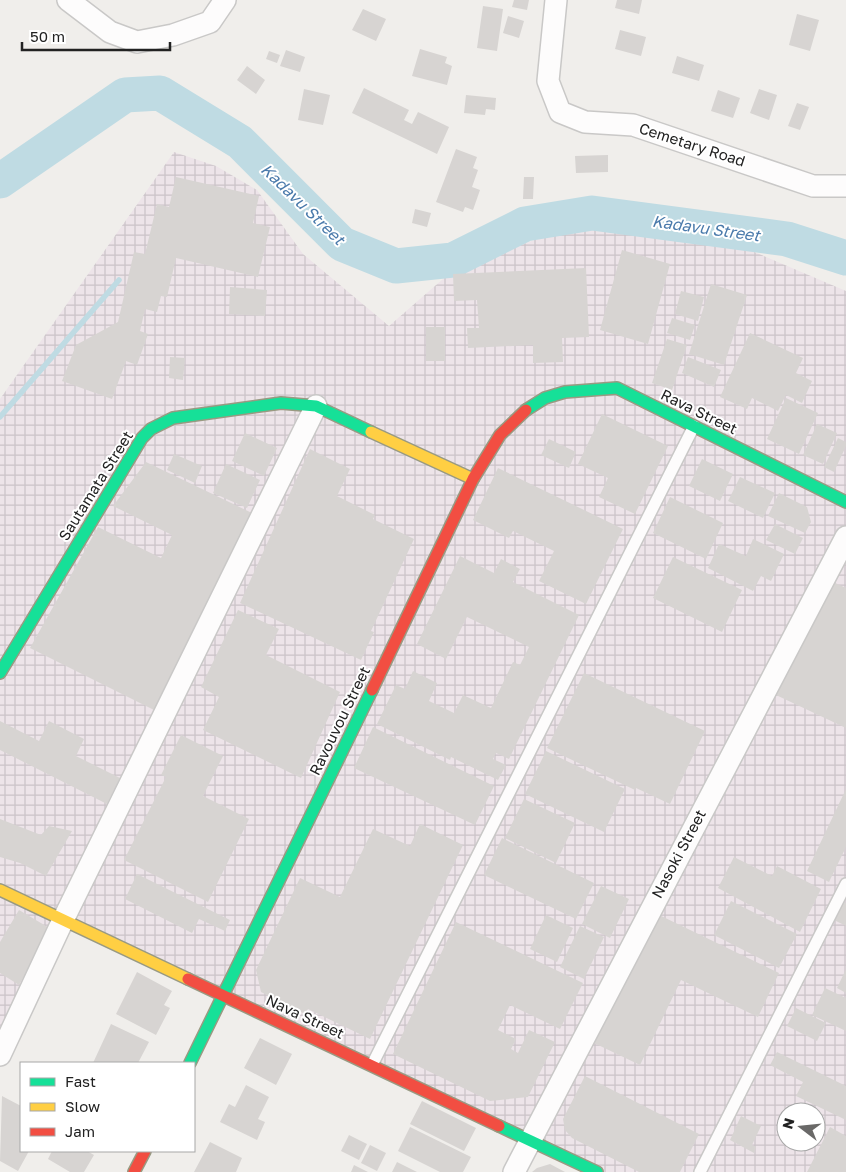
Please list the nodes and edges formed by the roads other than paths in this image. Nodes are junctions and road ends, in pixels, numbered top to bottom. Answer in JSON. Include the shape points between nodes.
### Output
{"nodes":[{"id":1,"x":68,"y":0,"type":"edge"},
{"id":2,"x":225,"y":0,"type":"edge"},
{"id":3,"x":556,"y":0,"type":"edge"},
{"id":4,"x":846,"y":186,"type":"edge"},
{"id":5,"x":532,"y":404,"type":"joint"},
{"id":6,"x":316,"y":406,"type":"junction"},
{"id":7,"x":694,"y":426,"type":"junction"},
{"id":8,"x":473,"y":479,"type":"junction"},
{"id":9,"x":846,"y":502,"type":"edge"},
{"id":10,"x":846,"y":537,"type":"edge"},
{"id":11,"x":0,"y":673,"type":"edge"},
{"id":12,"x":846,"y":884,"type":"edge"},
{"id":13,"x":0,"y":890,"type":"edge"},
{"id":14,"x":64,"y":918,"type":"junction"},
{"id":15,"x":225,"y":995,"type":"junction"},
{"id":16,"x":0,"y":1055,"type":"edge"},
{"id":17,"x":191,"y":1062,"type":"edge"},
{"id":18,"x":372,"y":1065,"type":"junction"},
{"id":19,"x":529,"y":1140,"type":"junction"},
{"id":20,"x":144,"y":1152,"type":"edge"},
{"id":21,"x":134,"y":1172,"type":"edge"},
{"id":22,"x":514,"y":1172,"type":"edge"},
{"id":23,"x":597,"y":1172,"type":"edge"},
{"id":24,"x":700,"y":1172,"type":"edge"}],
"edges":[{"from":1,"to":2,"type":"street","via":[[110,32],[137,42],[173,35],[210,22]]},
{"from":3,"to":4,"type":"street","name":"Cemetary Road","via":[[548,81],[560,112],[586,122],[632,125],[813,186]]},
{"from":5,"to":7,"type":"street","name":"Rava Street","via":[[568,391],[617,388]]},
{"from":5,"to":8,"type":"street","name":"Ravouvou Street","via":[[504,428]]},
{"from":6,"to":8,"type":"street","name":"Sautamata Street"},
{"from":6,"to":11,"type":"street","name":"Sautamata Street","via":[[281,404],[193,415],[173,418],[151,429],[142,438]]},
{"from":6,"to":14,"type":"street"},
{"from":7,"to":9,"type":"street","name":"Rava Street"},
{"from":7,"to":18,"type":"lane"},
{"from":8,"to":15,"type":"street","name":"Ravouvou Street"},
{"from":10,"to":19,"type":"street","name":"Nasoki Street"},
{"from":12,"to":24,"type":"lane"},
{"from":13,"to":14,"type":"street","name":"Nava Street"},
{"from":14,"to":15,"type":"street","name":"Nava Street"},
{"from":14,"to":16,"type":"street"},
{"from":15,"to":17,"type":"street","name":"Ravouvou Street"},
{"from":15,"to":18,"type":"street","name":"Nava Street"},
{"from":18,"to":19,"type":"street","name":"Nava Street"},
{"from":19,"to":22,"type":"street","name":"Nasoki Street"},
{"from":19,"to":23,"type":"street","name":"Nava Street"},
{"from":20,"to":21,"type":"street"}]}
